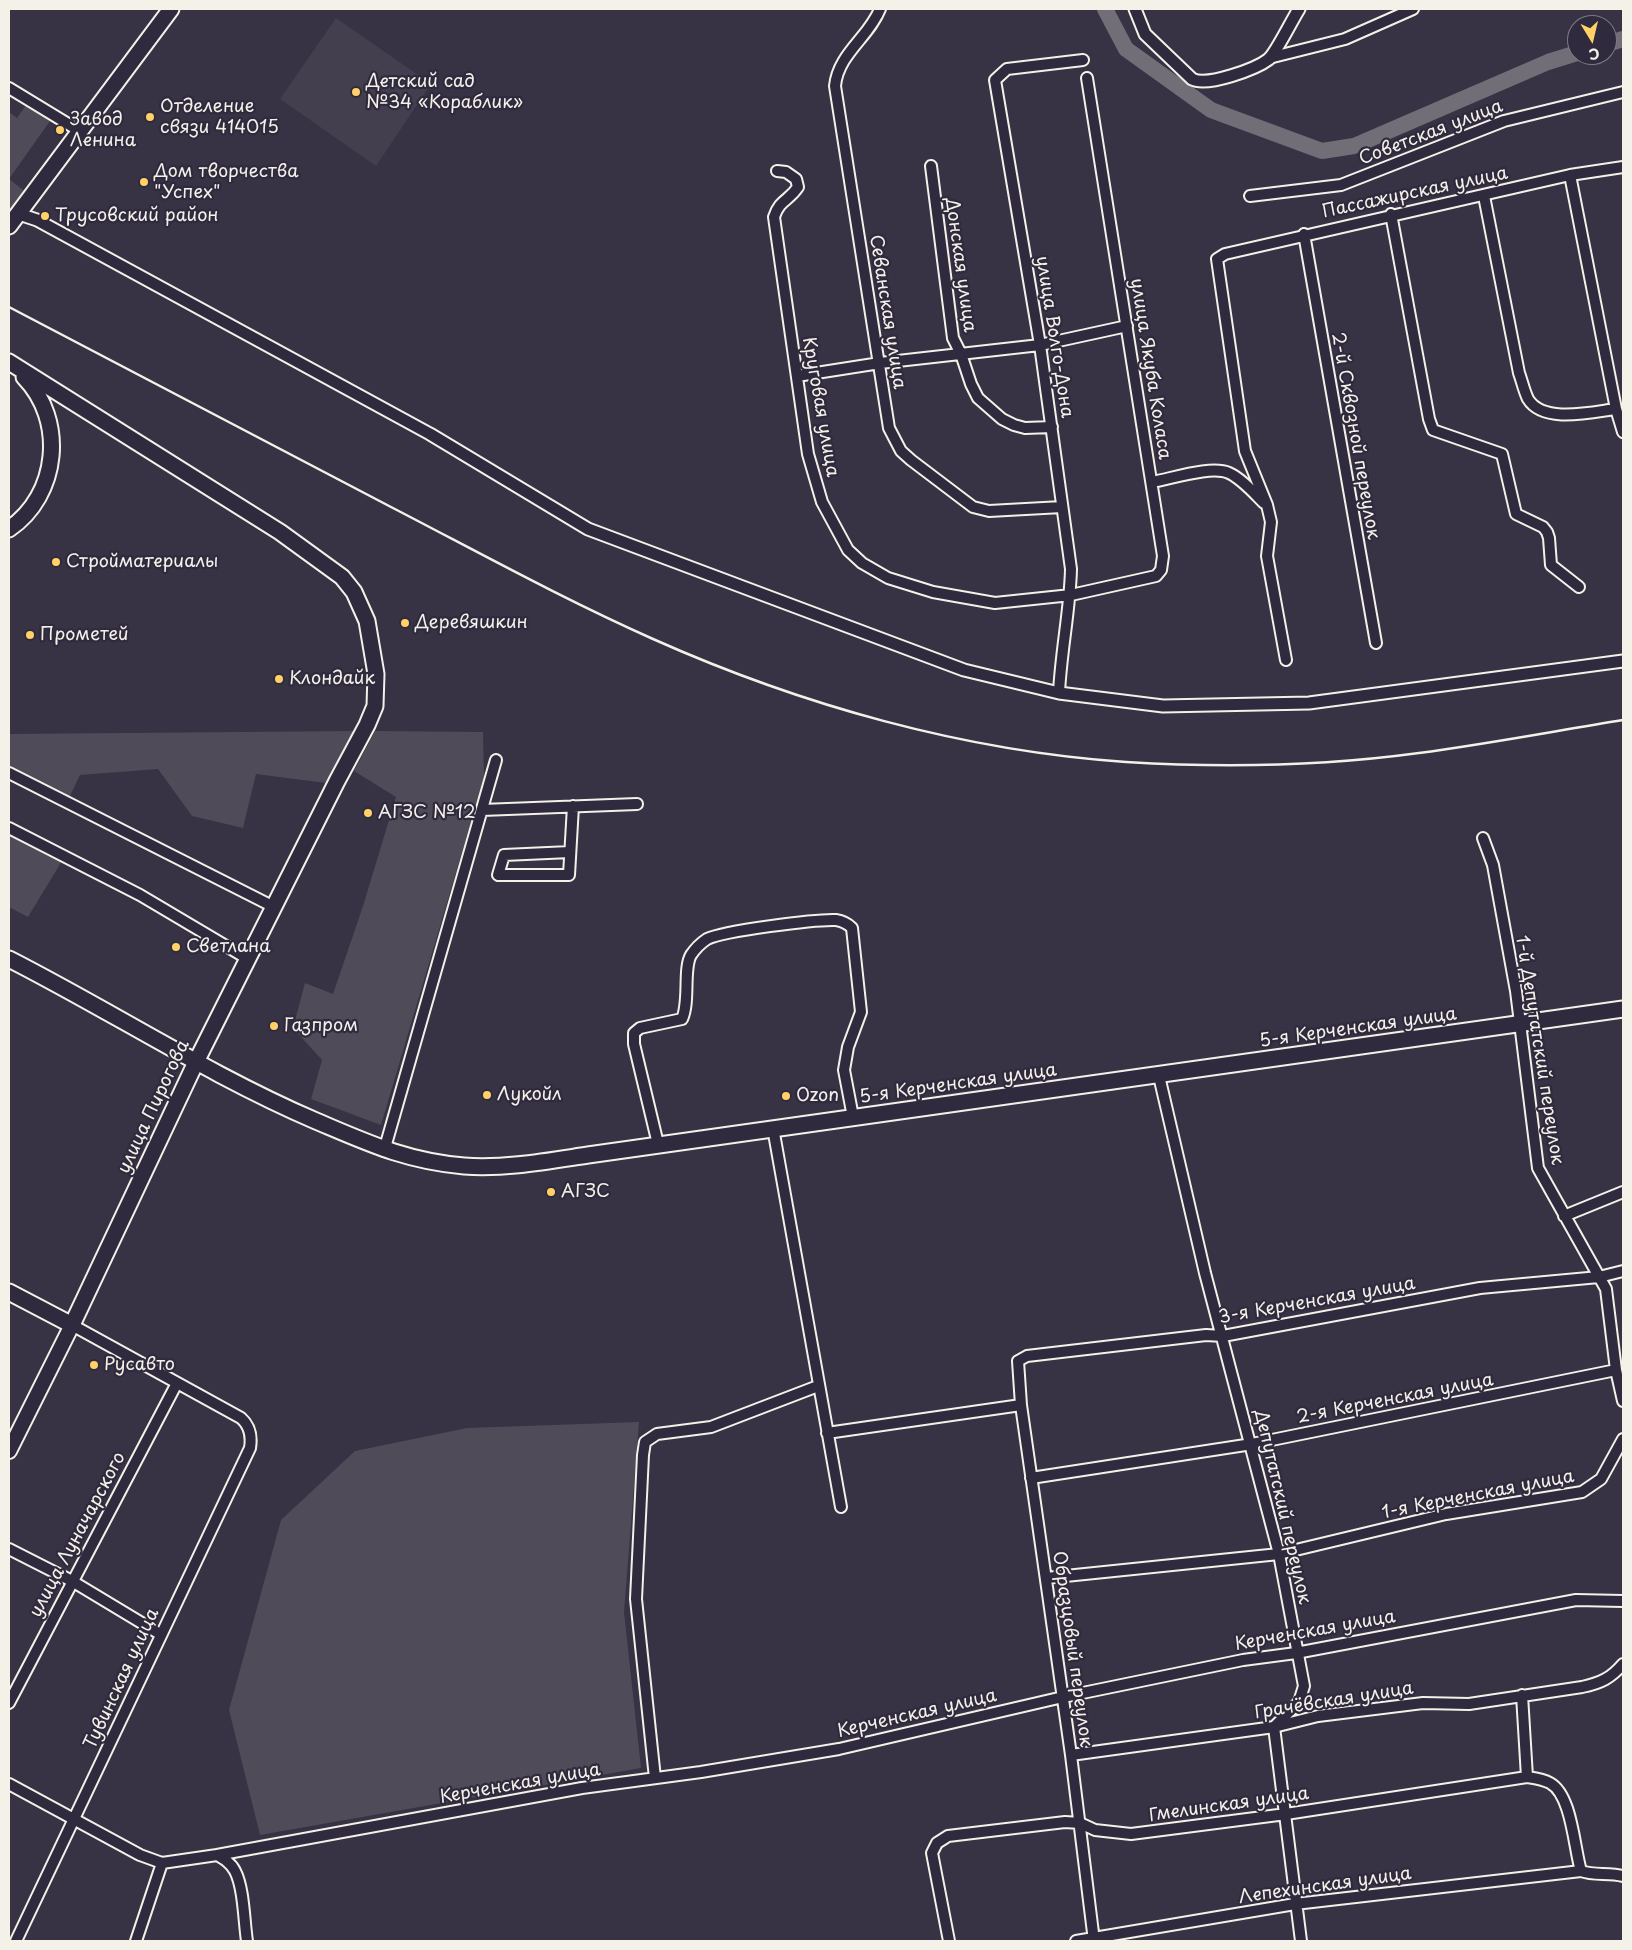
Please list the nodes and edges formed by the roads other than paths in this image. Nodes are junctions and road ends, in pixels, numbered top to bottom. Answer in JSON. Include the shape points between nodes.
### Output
{"nodes":[{"id":1,"x":171,"y":9,"type":"edge"},
{"id":2,"x":880,"y":9,"type":"edge"},
{"id":3,"x":1135,"y":9,"type":"edge"},
{"id":4,"x":1299,"y":9,"type":"edge"},
{"id":5,"x":1413,"y":9,"type":"edge"},
{"id":6,"x":1269,"y":58,"type":"junction"},
{"id":7,"x":1083,"y":60,"type":"dead end"},
{"id":8,"x":1087,"y":78,"type":"dead end"},
{"id":9,"x":9,"y":88,"type":"edge"},
{"id":10,"x":1623,"y":92,"type":"edge"},
{"id":11,"x":78,"y":130,"type":"junction"},
{"id":12,"x":931,"y":166,"type":"dead end"},
{"id":13,"x":1623,"y":167,"type":"edge"},
{"id":14,"x":777,"y":171,"type":"dead end"},
{"id":15,"x":1570,"y":175,"type":"junction"},
{"id":16,"x":1250,"y":196,"type":"dead end"},
{"id":17,"x":1484,"y":196,"type":"junction"},
{"id":18,"x":19,"y":214,"type":"junction"},
{"id":19,"x":1392,"y":214,"type":"junction"},
{"id":20,"x":9,"y":226,"type":"edge"},
{"id":21,"x":1304,"y":234,"type":"junction"},
{"id":22,"x":1127,"y":326,"type":"junction"},
{"id":23,"x":1040,"y":345,"type":"junction"},
{"id":24,"x":961,"y":354,"type":"junction"},
{"id":25,"x":9,"y":362,"type":"edge"},
{"id":26,"x":880,"y":362,"type":"junction"},
{"id":27,"x":797,"y":376,"type":"junction"},
{"id":28,"x":1616,"y":409,"type":"junction"},
{"id":29,"x":1052,"y":427,"type":"junction"},
{"id":30,"x":1623,"y":432,"type":"edge"},
{"id":31,"x":1152,"y":482,"type":"junction"},
{"id":32,"x":1267,"y":506,"type":"junction"},
{"id":33,"x":1062,"y":507,"type":"junction"},
{"id":34,"x":9,"y":529,"type":"edge"},
{"id":35,"x":1579,"y":587,"type":"dead end"},
{"id":36,"x":1070,"y":595,"type":"junction"},
{"id":37,"x":1376,"y":643,"type":"dead end"},
{"id":38,"x":1286,"y":660,"type":"dead end"},
{"id":39,"x":1623,"y":661,"type":"edge"},
{"id":40,"x":1059,"y":693,"type":"junction"},
{"id":41,"x":496,"y":760,"type":"dead end"},
{"id":42,"x":9,"y":773,"type":"edge"},
{"id":43,"x":637,"y":804,"type":"dead end"},
{"id":44,"x":573,"y":806,"type":"junction"},
{"id":45,"x":482,"y":810,"type":"junction"},
{"id":46,"x":9,"y":828,"type":"edge"},
{"id":47,"x":1483,"y":838,"type":"dead end"},
{"id":48,"x":570,"y":852,"type":"junction"},
{"id":49,"x":274,"y":907,"type":"junction"},
{"id":50,"x":248,"y":959,"type":"junction"},
{"id":51,"x":10,"y":962,"type":"edge"},
{"id":52,"x":1623,"y":1009,"type":"edge"},
{"id":53,"x":1520,"y":1024,"type":"junction"},
{"id":54,"x":196,"y":1062,"type":"junction"},
{"id":55,"x":1159,"y":1076,"type":"junction"},
{"id":56,"x":853,"y":1117,"type":"junction"},
{"id":57,"x":773,"y":1128,"type":"junction"},
{"id":58,"x":658,"y":1144,"type":"junction"},
{"id":59,"x":384,"y":1151,"type":"junction"},
{"id":60,"x":1623,"y":1192,"type":"edge"},
{"id":61,"x":1564,"y":1216,"type":"junction"},
{"id":62,"x":1623,"y":1271,"type":"edge"},
{"id":63,"x":1599,"y":1277,"type":"junction"},
{"id":64,"x":9,"y":1292,"type":"edge"},
{"id":65,"x":72,"y":1325,"type":"junction"},
{"id":66,"x":1223,"y":1336,"type":"junction"},
{"id":67,"x":1018,"y":1361,"type":"joint"},
{"id":68,"x":1616,"y":1370,"type":"junction"},
{"id":69,"x":177,"y":1383,"type":"junction"},
{"id":70,"x":818,"y":1386,"type":"junction"},
{"id":71,"x":1623,"y":1401,"type":"edge"},
{"id":72,"x":1021,"y":1405,"type":"junction"},
{"id":73,"x":826,"y":1434,"type":"junction"},
{"id":74,"x":1623,"y":1439,"type":"edge"},
{"id":75,"x":1252,"y":1444,"type":"junction"},
{"id":76,"x":9,"y":1451,"type":"edge"},
{"id":77,"x":1031,"y":1478,"type":"junction"},
{"id":78,"x":841,"y":1506,"type":"dead end"},
{"id":79,"x":9,"y":1549,"type":"edge"},
{"id":80,"x":1279,"y":1554,"type":"junction"},
{"id":81,"x":1046,"y":1578,"type":"junction"},
{"id":82,"x":72,"y":1581,"type":"junction"},
{"id":83,"x":1623,"y":1601,"type":"edge"},
{"id":84,"x":160,"y":1634,"type":"junction"},
{"id":85,"x":1296,"y":1653,"type":"junction"},
{"id":86,"x":1623,"y":1664,"type":"edge"},
{"id":87,"x":1522,"y":1695,"type":"junction"},
{"id":88,"x":1063,"y":1697,"type":"junction"},
{"id":89,"x":9,"y":1703,"type":"edge"},
{"id":90,"x":1274,"y":1727,"type":"junction"},
{"id":91,"x":1071,"y":1755,"type":"junction"},
{"id":92,"x":1527,"y":1777,"type":"junction"},
{"id":93,"x":655,"y":1778,"type":"junction"},
{"id":94,"x":9,"y":1784,"type":"edge"},
{"id":95,"x":1286,"y":1814,"type":"junction"},
{"id":96,"x":74,"y":1820,"type":"junction"},
{"id":97,"x":1080,"y":1824,"type":"junction"},
{"id":98,"x":217,"y":1855,"type":"junction"},
{"id":99,"x":162,"y":1862,"type":"junction"},
{"id":100,"x":1581,"y":1871,"type":"junction"},
{"id":101,"x":1623,"y":1876,"type":"edge"},
{"id":102,"x":1295,"y":1904,"type":"junction"},
{"id":103,"x":1094,"y":1940,"type":"edge"},
{"id":104,"x":16,"y":1941,"type":"edge"},
{"id":105,"x":136,"y":1941,"type":"edge"},
{"id":106,"x":247,"y":1941,"type":"edge"},
{"id":107,"x":949,"y":1941,"type":"edge"},
{"id":108,"x":1076,"y":1941,"type":"edge"},
{"id":109,"x":1301,"y":1941,"type":"edge"}],
"edges":[{"from":1,"to":11,"type":"main road"},
{"from":2,"to":26,"type":"street","name":"Севанская улица","via":[[836,73],[835,86]]},
{"from":3,"to":6,"type":"street","via":[[1144,34],[1199,82],[1244,71]]},
{"from":4,"to":6,"type":"street"},
{"from":5,"to":6,"type":"street","via":[[1345,39]]},
{"from":7,"to":23,"type":"street","name":"улица Волго-Дона","via":[[1007,69],[995,80]]},
{"from":8,"to":22,"type":"street","name":"улица Якуба Коласа"},
{"from":9,"to":11,"type":"street"},
{"from":10,"to":16,"type":"street","name":"Советская улица","via":[[1504,121],[1341,185]]},
{"from":11,"to":18,"type":"main road"},
{"from":12,"to":24,"type":"street","name":"Донская улица","via":[[953,338]]},
{"from":13,"to":15,"type":"street","name":"Пассажирская улица"},
{"from":14,"to":27,"type":"street","name":"Круговая улица","via":[[786,172],[796,179],[798,188],[778,205],[774,217]]},
{"from":15,"to":17,"type":"street","name":"Пассажирская улица"},
{"from":15,"to":28,"type":"street"},
{"from":17,"to":19,"type":"street","name":"Пассажирская улица"},
{"from":17,"to":28,"type":"street","via":[[1519,373],[1528,398],[1542,411],[1561,415]]},
{"from":18,"to":20,"type":"main road"},
{"from":18,"to":40,"type":"street","via":[[37,220],[430,434],[588,530],[964,670]]},
{"from":19,"to":21,"type":"street","name":"Пассажирская улица"},
{"from":19,"to":35,"type":"street","via":[[1433,430],[1502,454],[1516,514],[1543,527],[1549,538],[1551,565]]},
{"from":21,"to":32,"type":"street","name":"Пассажирская улица","via":[[1225,254],[1217,259],[1245,451]]},
{"from":21,"to":37,"type":"street","name":"2-й Сквозной переулок"},
{"from":22,"to":23,"type":"street"},
{"from":22,"to":31,"type":"street","name":"улица Якуба Коласа"},
{"from":23,"to":24,"type":"street"},
{"from":23,"to":29,"type":"street","name":"улица Волго-Дона"},
{"from":24,"to":26,"type":"street"},
{"from":24,"to":29,"type":"street","name":"Донская улица","via":[[974,392],[1002,419],[1025,428]]},
{"from":25,"to":34,"type":"main road","via":[[36,389],[43,403],[53,451],[49,472],[39,495],[20,521]]},
{"from":25,"to":49,"type":"main road","name":"улица Пирогова","via":[[280,532],[342,577],[354,592],[366,621],[377,691],[375,706]]},
{"from":26,"to":27,"type":"street"},
{"from":26,"to":33,"type":"street","name":"Севанская улица","via":[[889,428],[901,451],[911,460],[984,511]]},
{"from":27,"to":36,"type":"street","name":"Круговая улица","via":[[808,454],[819,494],[848,550],[862,563],[888,578],[933,592],[995,603]]},
{"from":28,"to":30,"type":"street"},
{"from":29,"to":33,"type":"street","name":"улица Волго-Дона"},
{"from":31,"to":32,"type":"street","via":[[1215,470],[1228,472]]},
{"from":31,"to":36,"type":"street","name":"улица Якуба Коласа","via":[[1163,556],[1161,570],[1156,576]]},
{"from":32,"to":38,"type":"street","via":[[1271,522],[1267,556]]},
{"from":33,"to":36,"type":"street","name":"улица Волго-Дона","via":[[1071,568]]},
{"from":36,"to":40,"type":"street","name":"улица Волго-Дона"},
{"from":39,"to":40,"type":"street","via":[[1309,702],[1164,706]]},
{"from":41,"to":45,"type":"street"},
{"from":42,"to":49,"type":"street"},
{"from":43,"to":44,"type":"street"},
{"from":44,"to":45,"type":"street"},
{"from":44,"to":48,"type":"street"},
{"from":45,"to":59,"type":"street"},
{"from":46,"to":50,"type":"street","via":[[140,895]]},
{"from":47,"to":53,"type":"street","name":"1-й Депутатский переулок","via":[[1493,865]]},
{"from":48,"to":48,"type":"street","via":[[569,875],[498,875],[504,855]]},
{"from":49,"to":50,"type":"main road","name":"улица Пирогова"},
{"from":50,"to":54,"type":"main road","name":"улица Пирогова"},
{"from":51,"to":54,"type":"main road","name":"5-я Керченская улица"},
{"from":52,"to":53,"type":"main road","name":"5-я Керченская улица"},
{"from":53,"to":55,"type":"main road","name":"5-я Керченская улица"},
{"from":53,"to":61,"type":"street","name":"1-й Депутатский переулок","via":[[1538,1168]]},
{"from":54,"to":59,"type":"main road","name":"5-я Керченская улица","via":[[256,1095]]},
{"from":54,"to":65,"type":"main road","name":"улица Пирогова"},
{"from":55,"to":56,"type":"main road","name":"5-я Керченская улица"},
{"from":55,"to":66,"type":"street","name":"Депутатский переулок"},
{"from":56,"to":57,"type":"main road","name":"5-я Керченская улица"},
{"from":56,"to":58,"type":"street","via":[[844,1070],[848,1046],[861,1012],[852,928],[836,920],[777,926],[716,936],[699,945],[690,957],[682,1019],[640,1028],[634,1033]]},
{"from":57,"to":58,"type":"main road","name":"5-я Керченская улица"},
{"from":57,"to":70,"type":"street"},
{"from":58,"to":59,"type":"main road","name":"5-я Керченская улица","via":[[502,1165],[465,1166]]},
{"from":60,"to":61,"type":"street"},
{"from":61,"to":63,"type":"street","name":"1-й Депутатский переулок"},
{"from":62,"to":63,"type":"street","name":"3-я Керченская улица"},
{"from":63,"to":66,"type":"street","name":"3-я Керченская улица","via":[[1480,1288]]},
{"from":63,"to":68,"type":"street","name":"1-й Депутатский переулок","via":[[1606,1289]]},
{"from":64,"to":65,"type":"main road"},
{"from":65,"to":69,"type":"street"},
{"from":65,"to":76,"type":"main road","name":"улица Пирогова"},
{"from":66,"to":67,"type":"street","name":"3-я Керченская улица","via":[[1206,1335],[1027,1356]]},
{"from":66,"to":75,"type":"street","name":"Депутатский переулок"},
{"from":67,"to":72,"type":"street","name":"Образцовый переулок"},
{"from":68,"to":71,"type":"street","name":"1-й Депутатский переулок"},
{"from":68,"to":75,"type":"street","name":"2-я Керченская улица"},
{"from":69,"to":82,"type":"street","name":"улица Луначарского"},
{"from":69,"to":84,"type":"street","name":"Тувинская улица","via":[[241,1418],[251,1438],[250,1448]]},
{"from":70,"to":73,"type":"street"},
{"from":70,"to":93,"type":"street","via":[[711,1427],[657,1434],[645,1442],[636,1599]]},
{"from":72,"to":73,"type":"street"},
{"from":72,"to":77,"type":"street","name":"Образцовый переулок"},
{"from":73,"to":78,"type":"street"},
{"from":74,"to":80,"type":"street","name":"1-я Керченская улица","via":[[1601,1479],[1582,1492],[1446,1514]]},
{"from":75,"to":77,"type":"street","name":"2-я Керченская улица"},
{"from":75,"to":80,"type":"street","name":"Депутатский переулок"},
{"from":77,"to":81,"type":"street","name":"Образцовый переулок"},
{"from":79,"to":82,"type":"street"},
{"from":80,"to":81,"type":"street","name":"1-я Керченская улица"},
{"from":80,"to":85,"type":"street","name":"Депутатский переулок"},
{"from":81,"to":88,"type":"street","name":"Образцовый переулок"},
{"from":82,"to":84,"type":"street"},
{"from":82,"to":89,"type":"street","name":"улица Луначарского"},
{"from":83,"to":85,"type":"street","name":"Керченская улица","via":[[1576,1600]]},
{"from":84,"to":96,"type":"street","name":"Тувинская улица"},
{"from":85,"to":88,"type":"street","name":"Керченская улица","via":[[1243,1660]]},
{"from":85,"to":90,"type":"street","name":"Депутатский переулок","via":[[1304,1694]]},
{"from":86,"to":87,"type":"street","name":"Грачёвская улица","via":[[1598,1684]]},
{"from":87,"to":90,"type":"street","name":"Грачёвская улица","via":[[1469,1704],[1423,1703],[1328,1714]]},
{"from":87,"to":92,"type":"street"},
{"from":88,"to":91,"type":"street","name":"Образцовый переулок"},
{"from":88,"to":93,"type":"street","name":"Керченская улица","via":[[839,1749]]},
{"from":90,"to":91,"type":"street","name":"Грачёвская улица"},
{"from":90,"to":95,"type":"street"},
{"from":91,"to":97,"type":"street","name":"Образцовый переулок"},
{"from":92,"to":95,"type":"street","name":"Гмелинская улица"},
{"from":92,"to":100,"type":"street","via":[[1549,1782],[1563,1796]]},
{"from":93,"to":98,"type":"street","name":"Керченская улица","via":[[582,1788]]},
{"from":94,"to":96,"type":"street"},
{"from":95,"to":97,"type":"street","name":"Гмелинская улица","via":[[1132,1834],[1095,1830]]},
{"from":95,"to":102,"type":"street"},
{"from":96,"to":99,"type":"street","via":[[140,1855]]},
{"from":96,"to":104,"type":"street","name":"Тувинская улица"},
{"from":97,"to":103,"type":"street","name":"Образцовый переулок"},
{"from":97,"to":107,"type":"street","name":"Гмелинская улица","via":[[1065,1822],[948,1836],[938,1843],[932,1853]]},
{"from":98,"to":99,"type":"street"},
{"from":98,"to":106,"type":"street","via":[[228,1862],[238,1880]]},
{"from":99,"to":105,"type":"street"},
{"from":100,"to":101,"type":"street","name":"Лепехинская улица"},
{"from":100,"to":102,"type":"street","name":"Лепехинская улица"},
{"from":102,"to":103,"type":"street","name":"Лепехинская улица"},
{"from":102,"to":109,"type":"street"},
{"from":103,"to":108,"type":"street","name":"Лепехинская улица"}]}
